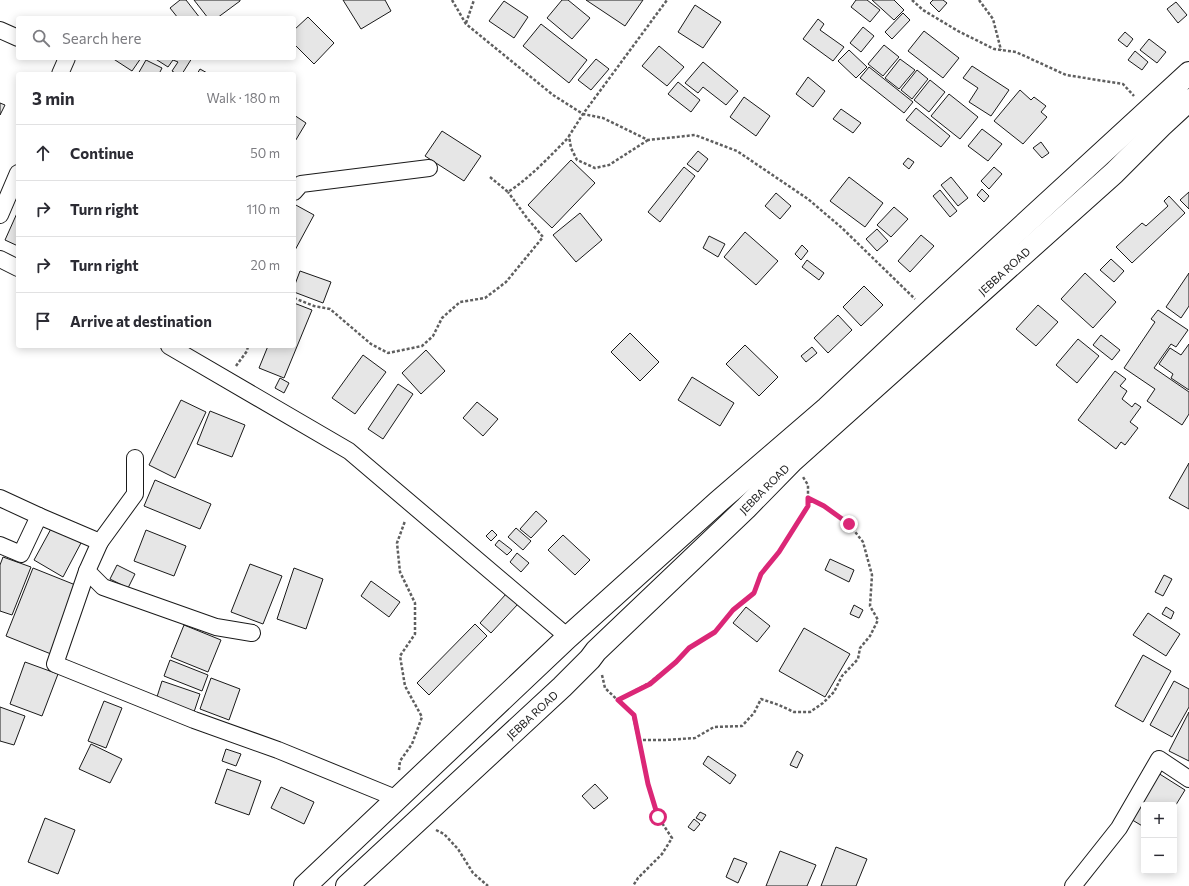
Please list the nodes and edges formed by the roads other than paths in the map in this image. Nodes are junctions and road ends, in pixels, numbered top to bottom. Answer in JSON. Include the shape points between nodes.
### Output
{"nodes":[{"id":1,"x":0,"y":30,"type":"edge"},
{"id":2,"x":16,"y":37,"type":"edge"},
{"id":3,"x":66,"y":60,"type":"edge"},
{"id":4,"x":61,"y":72,"type":"edge"},
{"id":5,"x":1189,"y":73,"type":"edge"},
{"id":6,"x":1189,"y":100,"type":"edge"},
{"id":7,"x":429,"y":168,"type":"dead end"},
{"id":8,"x":16,"y":178,"type":"edge"},
{"id":9,"x":296,"y":190,"type":"edge"},
{"id":10,"x":0,"y":215,"type":"edge"},
{"id":11,"x":0,"y":259,"type":"edge"},
{"id":12,"x":16,"y":267,"type":"edge"},
{"id":13,"x":173,"y":348,"type":"edge"},
{"id":14,"x":135,"y":458,"type":"dead end"},
{"id":15,"x":0,"y":498,"type":"edge"},
{"id":16,"x":39,"y":516,"type":"junction"},
{"id":17,"x":100,"y":542,"type":"junction"},
{"id":18,"x":0,"y":545,"type":"edge"},
{"id":19,"x":87,"y":571,"type":"junction"},
{"id":20,"x":252,"y":632,"type":"dead end"},
{"id":21,"x":568,"y":637,"type":"junction"},
{"id":22,"x":1189,"y":779,"type":"edge"},
{"id":23,"x":398,"y":799,"type":"junction"},
{"id":24,"x":305,"y":886,"type":"edge"},
{"id":25,"x":347,"y":886,"type":"edge"},
{"id":26,"x":1073,"y":886,"type":"edge"}],
"edges":[{"from":1,"to":2,"type":"street"},
{"from":3,"to":4,"type":"street"},
{"from":5,"to":21,"type":"highway","name":"JEBBA ROAD","via":[[826,408]]},
{"from":6,"to":25,"type":"highway","name":"JEBBA ROAD","via":[[1114,173],[792,461],[562,687]]},
{"from":7,"to":9,"type":"street","via":[[301,184]]},
{"from":8,"to":10,"type":"street"},
{"from":11,"to":12,"type":"street"},
{"from":13,"to":21,"type":"street","via":[[349,451]]},
{"from":14,"to":17,"type":"street","via":[[135,494]]},
{"from":15,"to":16,"type":"street"},
{"from":16,"to":17,"type":"street"},
{"from":16,"to":18,"type":"street","via":[[21,554]]},
{"from":17,"to":19,"type":"street"},
{"from":19,"to":20,"type":"street","via":[[103,587],[216,627]]},
{"from":19,"to":23,"type":"street","via":[[55,664]]},
{"from":21,"to":23,"type":"highway","name":"JEBBA ROAD"},
{"from":22,"to":26,"type":"street","via":[[1159,759],[1119,828]]},
{"from":23,"to":24,"type":"highway","name":"JEBBA ROAD"}]}
